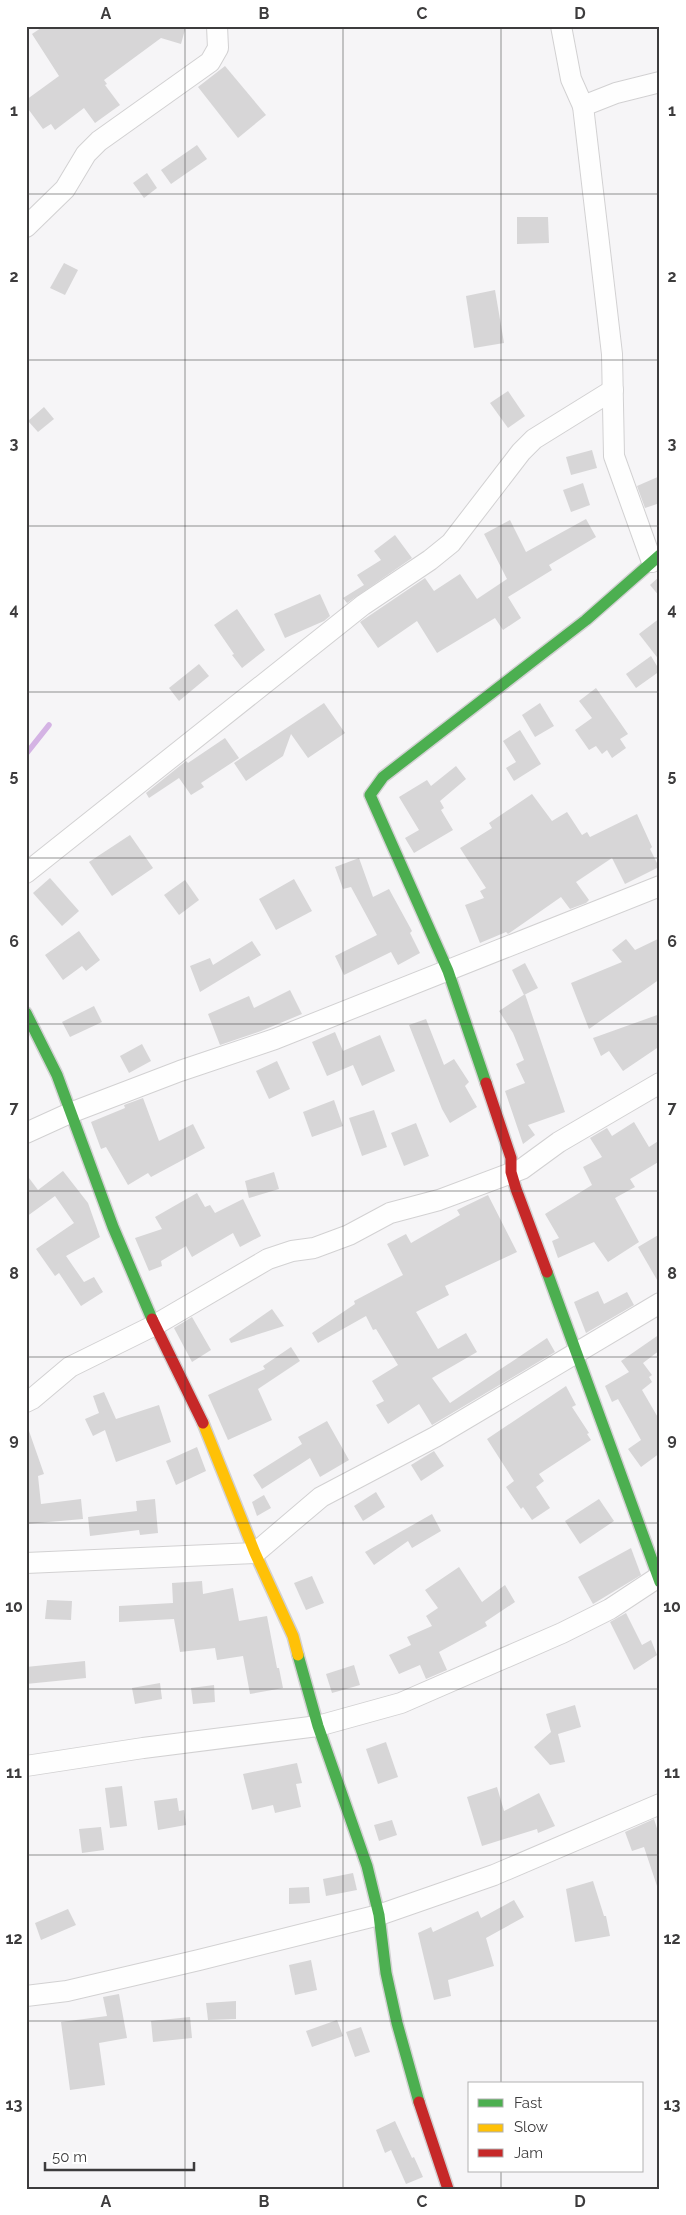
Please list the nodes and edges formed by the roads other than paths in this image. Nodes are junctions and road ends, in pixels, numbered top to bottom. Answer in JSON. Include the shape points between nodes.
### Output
{"nodes":[{"id":1,"x":217,"y":26,"type":"edge"},
{"id":2,"x":561,"y":26,"type":"edge"},
{"id":3,"x":660,"y":82,"type":"edge"},
{"id":4,"x":582,"y":106,"type":"junction"},
{"id":5,"x":26,"y":227,"type":"edge"},
{"id":6,"x":613,"y":390,"type":"junction"},
{"id":7,"x":656,"y":559,"type":"edge"},
{"id":8,"x":26,"y":873,"type":"edge"},
{"id":9,"x":660,"y":886,"type":"edge"},
{"id":10,"x":448,"y":971,"type":"junction"},
{"id":11,"x":26,"y":1013,"type":"edge"},
{"id":12,"x":660,"y":1083,"type":"edge"},
{"id":13,"x":70,"y":1113,"type":"junction"},
{"id":14,"x":26,"y":1133,"type":"edge"},
{"id":15,"x":511,"y":1172,"type":"junction"},
{"id":16,"x":660,"y":1303,"type":"edge"},
{"id":17,"x":155,"y":1325,"type":"junction"},
{"id":18,"x":574,"y":1353,"type":"junction"},
{"id":19,"x":26,"y":1402,"type":"edge"},
{"id":20,"x":255,"y":1553,"type":"junction"},
{"id":21,"x":26,"y":1563,"type":"edge"},
{"id":22,"x":659,"y":1579,"type":"edge"},
{"id":23,"x":318,"y":1726,"type":"junction"},
{"id":24,"x":26,"y":1766,"type":"edge"},
{"id":25,"x":660,"y":1804,"type":"edge"},
{"id":26,"x":379,"y":1915,"type":"junction"},
{"id":27,"x":26,"y":1996,"type":"edge"},
{"id":28,"x":448,"y":2189,"type":"edge"}],
"edges":[{"from":1,"to":5,"type":"street","via":[[218,48],[210,62],[99,141],[86,154],[65,189]]},
{"from":2,"to":4,"type":"street","via":[[571,79]]},
{"from":3,"to":4,"type":"street"},
{"from":4,"to":6,"type":"street","via":[[612,354]]},
{"from":6,"to":7,"type":"street","via":[[614,456]]},
{"from":6,"to":8,"type":"street","via":[[534,439],[451,543],[363,605]]},
{"from":7,"to":10,"type":"street","via":[[586,620],[383,777],[370,794]]},
{"from":9,"to":10,"type":"street"},
{"from":10,"to":13,"type":"street","via":[[275,1039]]},
{"from":10,"to":15,"type":"street","via":[[511,1158]]},
{"from":11,"to":13,"type":"street","via":[[45,1048]]},
{"from":12,"to":15,"type":"street","via":[[559,1142],[522,1169]]},
{"from":13,"to":14,"type":"street"},
{"from":13,"to":17,"type":"street","via":[[113,1227]]},
{"from":15,"to":17,"type":"street","via":[[439,1200],[390,1213],[349,1235],[314,1248],[292,1251],[268,1260]]},
{"from":15,"to":18,"type":"street"},
{"from":16,"to":18,"type":"street"},
{"from":17,"to":19,"type":"street","via":[[70,1367]]},
{"from":17,"to":20,"type":"street","via":[[210,1436]]},
{"from":18,"to":20,"type":"street","via":[[435,1437],[321,1497]]},
{"from":18,"to":22,"type":"street"},
{"from":20,"to":21,"type":"street"},
{"from":20,"to":23,"type":"street","via":[[293,1636]]},
{"from":22,"to":23,"type":"street","via":[[562,1634],[495,1664],[401,1703]]},
{"from":23,"to":24,"type":"street"},
{"from":23,"to":26,"type":"street","via":[[354,1824]]},
{"from":25,"to":26,"type":"street","via":[[494,1876]]},
{"from":26,"to":27,"type":"street","via":[[180,1965]]},
{"from":26,"to":28,"type":"street","via":[[397,2023],[413,2085]]}]}
